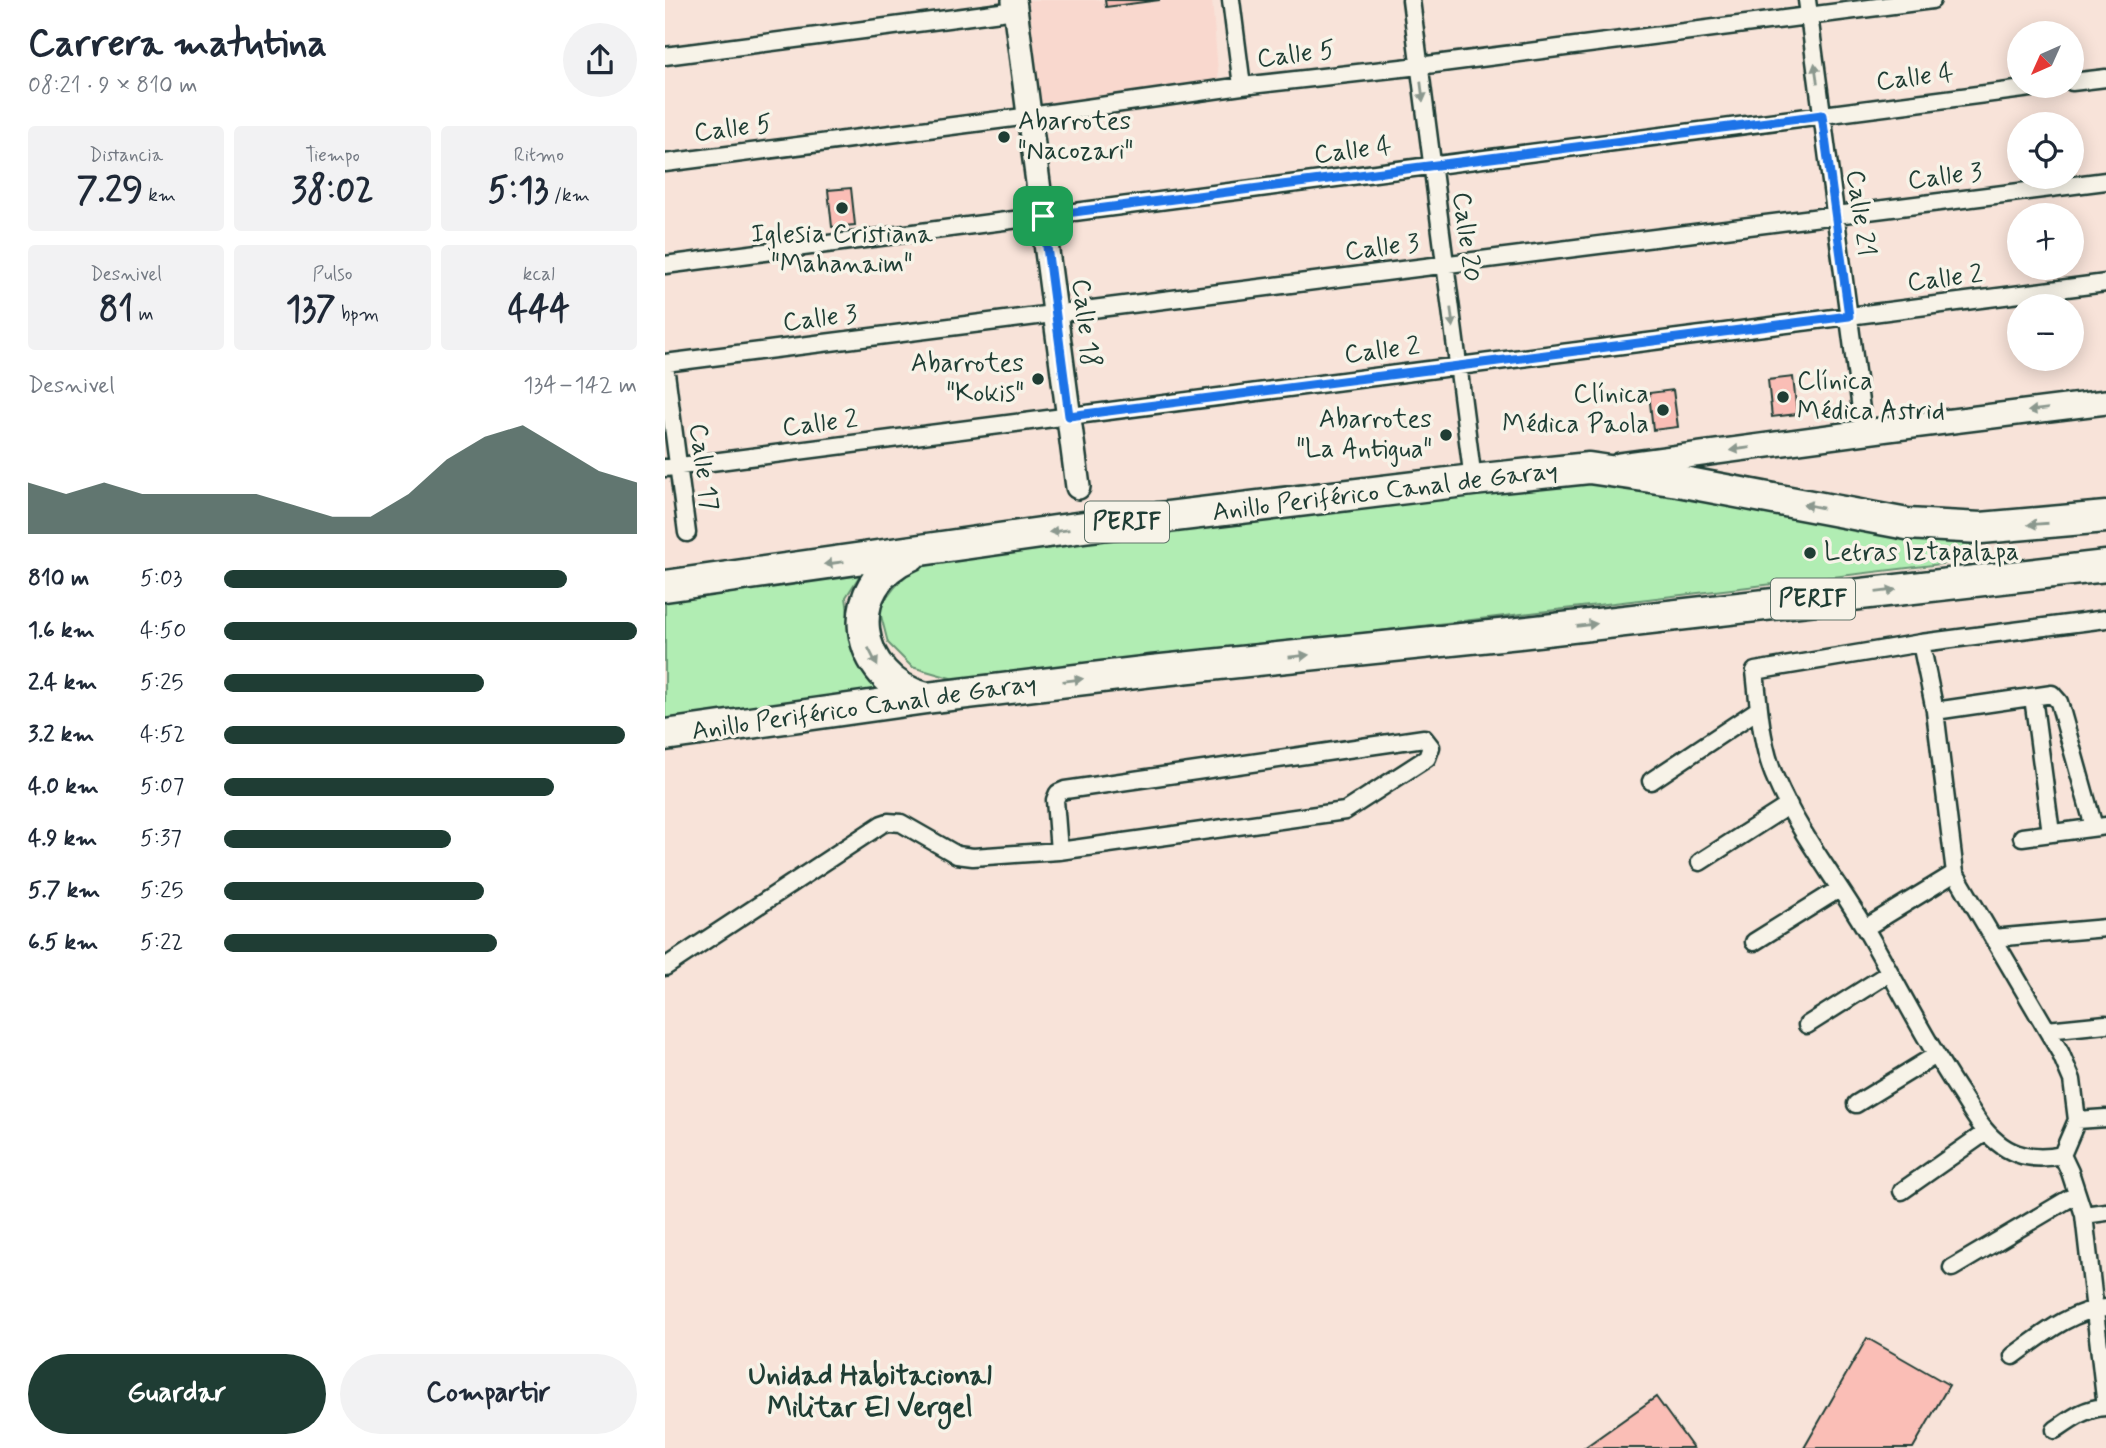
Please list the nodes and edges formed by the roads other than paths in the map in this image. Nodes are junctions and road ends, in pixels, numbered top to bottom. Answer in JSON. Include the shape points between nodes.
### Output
{"nodes":[{"id":1,"x":1231,"y":0,"type":"edge"},
{"id":2,"x":1411,"y":0,"type":"edge"},
{"id":3,"x":1932,"y":0,"type":"edge"},
{"id":4,"x":1015,"y":5,"type":"edge"},
{"id":5,"x":1808,"y":8,"type":"edge"},
{"id":6,"x":665,"y":56,"type":"edge"},
{"id":7,"x":1419,"y":66,"type":"junction"},
{"id":8,"x":2106,"y":78,"type":"edge"},
{"id":9,"x":2084,"y":81,"type":"edge"},
{"id":10,"x":1242,"y":86,"type":"junction"},
{"id":11,"x":2007,"y":91,"type":"edge"},
{"id":12,"x":1822,"y":115,"type":"junction"},
{"id":13,"x":1030,"y":116,"type":"junction"},
{"id":14,"x":665,"y":163,"type":"edge"},
{"id":15,"x":1432,"y":166,"type":"junction"},
{"id":16,"x":2106,"y":181,"type":"edge"},
{"id":17,"x":1835,"y":215,"type":"junction"},
{"id":18,"x":1043,"y":216,"type":"junction"},
{"id":19,"x":1445,"y":264,"type":"junction"},
{"id":20,"x":665,"y":265,"type":"edge"},
{"id":21,"x":2106,"y":283,"type":"edge"},
{"id":22,"x":1056,"y":314,"type":"junction"},
{"id":23,"x":1849,"y":316,"type":"junction"},
{"id":24,"x":665,"y":364,"type":"edge"},
{"id":25,"x":1458,"y":366,"type":"junction"},
{"id":26,"x":2106,"y":402,"type":"edge"},
{"id":27,"x":1069,"y":416,"type":"junction"},
{"id":28,"x":1864,"y":432,"type":"junction"},
{"id":29,"x":672,"y":467,"type":"edge"},
{"id":30,"x":1589,"y":468,"type":"junction"},
{"id":31,"x":1473,"y":480,"type":"junction"},
{"id":32,"x":1078,"y":487,"type":"dead end"},
{"id":33,"x":2106,"y":517,"type":"edge"},
{"id":34,"x":687,"y":533,"type":"dead end"},
{"id":35,"x":928,"y":550,"type":"junction"},
{"id":36,"x":2106,"y":566,"type":"edge"},
{"id":37,"x":665,"y":586,"type":"edge"},
{"id":38,"x":2106,"y":619,"type":"edge"},
{"id":39,"x":1921,"y":643,"type":"junction"},
{"id":40,"x":2033,"y":696,"type":"junction"},
{"id":41,"x":926,"y":698,"type":"junction"},
{"id":42,"x":1759,"y":709,"type":"junction"},
{"id":43,"x":1935,"y":711,"type":"junction"},
{"id":44,"x":665,"y":735,"type":"edge"},
{"id":45,"x":1651,"y":781,"type":"dead end"},
{"id":46,"x":1789,"y":805,"type":"junction"},
{"id":47,"x":2100,"y":826,"type":"edge"},
{"id":48,"x":2052,"y":833,"type":"junction"},
{"id":49,"x":2022,"y":837,"type":"dead end"},
{"id":50,"x":1059,"y":851,"type":"junction"},
{"id":51,"x":1700,"y":862,"type":"dead end"},
{"id":52,"x":1955,"y":873,"type":"junction"},
{"id":53,"x":1839,"y":889,"type":"junction"},
{"id":54,"x":1865,"y":928,"type":"junction"},
{"id":55,"x":2106,"y":928,"type":"edge"},
{"id":56,"x":1993,"y":938,"type":"junction"},
{"id":57,"x":1754,"y":942,"type":"dead end"},
{"id":58,"x":665,"y":967,"type":"edge"},
{"id":59,"x":1889,"y":973,"type":"junction"},
{"id":60,"x":2106,"y":1024,"type":"edge"},
{"id":61,"x":1807,"y":1025,"type":"dead end"},
{"id":62,"x":2047,"y":1030,"type":"junction"},
{"id":63,"x":1936,"y":1055,"type":"junction"},
{"id":64,"x":1856,"y":1104,"type":"dead end"},
{"id":65,"x":2106,"y":1118,"type":"edge"},
{"id":66,"x":2077,"y":1120,"type":"junction"},
{"id":67,"x":1986,"y":1132,"type":"junction"},
{"id":68,"x":2062,"y":1155,"type":"junction"},
{"id":69,"x":1902,"y":1191,"type":"dead end"},
{"id":70,"x":2077,"y":1195,"type":"junction"},
{"id":71,"x":2106,"y":1212,"type":"edge"},
{"id":72,"x":2084,"y":1215,"type":"junction"},
{"id":73,"x":1952,"y":1268,"type":"dead end"},
{"id":74,"x":2100,"y":1308,"type":"edge"},
{"id":75,"x":2013,"y":1356,"type":"dead end"},
{"id":76,"x":2106,"y":1407,"type":"edge"},
{"id":77,"x":2055,"y":1430,"type":"dead end"}],
"edges":[{"from":1,"to":10,"type":"street"},
{"from":2,"to":7,"type":"street","name":"Calle 20"},
{"from":3,"to":5,"type":"street","name":"Calle 5"},
{"from":4,"to":6,"type":"street"},
{"from":4,"to":13,"type":"main road","name":"Calle 18"},
{"from":5,"to":7,"type":"street","name":"Calle 5"},
{"from":12,"to":5,"type":"street","name":"Calle 21","one_way":true},
{"from":7,"to":10,"type":"street","name":"Calle 5"},
{"from":7,"to":15,"type":"street","name":"Calle 20","one_way":true},
{"from":8,"to":9,"type":"street"},
{"from":10,"to":13,"type":"street","name":"Calle 5"},
{"from":11,"to":12,"type":"street","name":"Calle 4"},
{"from":12,"to":15,"type":"street","name":"Calle 4"},
{"from":12,"to":17,"type":"street","name":"Calle 21"},
{"from":13,"to":14,"type":"street","name":"Calle 5"},
{"from":13,"to":18,"type":"main road","name":"Calle 18"},
{"from":15,"to":18,"type":"street","name":"Calle 4"},
{"from":15,"to":19,"type":"street","name":"Calle 20"},
{"from":16,"to":17,"type":"street","name":"Calle 3"},
{"from":17,"to":19,"type":"street","name":"Calle 3"},
{"from":17,"to":23,"type":"street","name":"Calle 21"},
{"from":18,"to":20,"type":"street","name":"Calle 4"},
{"from":18,"to":22,"type":"main road","name":"Calle 18"},
{"from":19,"to":22,"type":"street","name":"Calle 3"},
{"from":19,"to":25,"type":"street","name":"Calle 20","one_way":true},
{"from":21,"to":23,"type":"street","name":"Calle 2"},
{"from":22,"to":24,"type":"street","name":"Calle 3"},
{"from":22,"to":27,"type":"main road","name":"Calle 18"},
{"from":23,"to":25,"type":"street","name":"Calle 2"},
{"from":23,"to":28,"type":"street","name":"Calle 21"},
{"from":24,"to":29,"type":"street","name":"Calle 17"},
{"from":25,"to":27,"type":"street","name":"Calle 2"},
{"from":25,"to":31,"type":"street","name":"Calle 20"},
{"from":26,"to":28,"type":"main road","name":"Anillo Periférico Canal de Garay","number":"PERIF","one_way":true},
{"from":27,"to":29,"type":"street","name":"Calle 2"},
{"from":27,"to":32,"type":"main road","name":"Calle 18"},
{"from":28,"to":30,"type":"main road","name":"Anillo Periférico Canal de Garay","number":"PERIF","one_way":true},
{"from":29,"to":34,"type":"street","name":"Calle 17"},
{"from":30,"to":31,"type":"highway","name":"Anillo Periférico Canal de Garay","number":"PERIF"},
{"from":33,"to":30,"type":"highway","number":"PERIF","one_way":true,"via":[[1981,527],[1907,524]]},
{"from":31,"to":35,"type":"highway","name":"Anillo Periférico Canal de Garay","number":"PERIF","one_way":true},
{"from":35,"to":37,"type":"highway","name":"Anillo Periférico Canal de Garay","number":"PERIF","one_way":true},
{"from":35,"to":41,"type":"highway","one_way":true,"via":[[903,558],[882,575],[868,597],[864,624],[868,649],[881,672],[901,689]]},
{"from":41,"to":36,"type":"highway","name":"Anillo Periférico Canal de Garay","number":"PERIF","one_way":true},
{"from":38,"to":39,"type":"street"},
{"from":39,"to":42,"type":"street","via":[[1755,671]]},
{"from":39,"to":43,"type":"street"},
{"from":40,"to":43,"type":"street"},
{"from":40,"to":47,"type":"street","via":[[2052,694],[2059,702]]},
{"from":40,"to":48,"type":"street"},
{"from":41,"to":44,"type":"highway","name":"Anillo Periférico Canal de Garay","number":"PERIF"},
{"from":42,"to":45,"type":"street"},
{"from":42,"to":46,"type":"street","via":[[1775,778]]},
{"from":43,"to":52,"type":"street"},
{"from":46,"to":51,"type":"street"},
{"from":46,"to":53,"type":"street"},
{"from":47,"to":48,"type":"street"},
{"from":48,"to":49,"type":"street"},
{"from":50,"to":50,"type":"street","via":[[1345,811],[1427,758],[1431,747],[1425,738],[1065,790],[1055,800]]},
{"from":50,"to":58,"type":"street","via":[[957,855],[901,823],[888,822]]},
{"from":52,"to":54,"type":"street"},
{"from":52,"to":56,"type":"street"},
{"from":53,"to":54,"type":"street"},
{"from":53,"to":57,"type":"street"},
{"from":54,"to":59,"type":"street"},
{"from":55,"to":56,"type":"street"},
{"from":56,"to":62,"type":"street"},
{"from":59,"to":61,"type":"street"},
{"from":59,"to":63,"type":"street"},
{"from":60,"to":62,"type":"street"},
{"from":62,"to":66,"type":"street","via":[[2072,1080]]},
{"from":63,"to":64,"type":"street"},
{"from":63,"to":67,"type":"street"},
{"from":65,"to":66,"type":"street"},
{"from":66,"to":68,"type":"street"},
{"from":67,"to":68,"type":"street","via":[[1997,1143],[2032,1158]]},
{"from":67,"to":69,"type":"street"},
{"from":68,"to":70,"type":"street"},
{"from":70,"to":72,"type":"street"},
{"from":70,"to":73,"type":"street"},
{"from":71,"to":72,"type":"street"},
{"from":72,"to":74,"type":"street"},
{"from":74,"to":75,"type":"street","via":[[2055,1327]]},
{"from":74,"to":76,"type":"street"},
{"from":76,"to":77,"type":"street","via":[[2079,1413]]}]}
